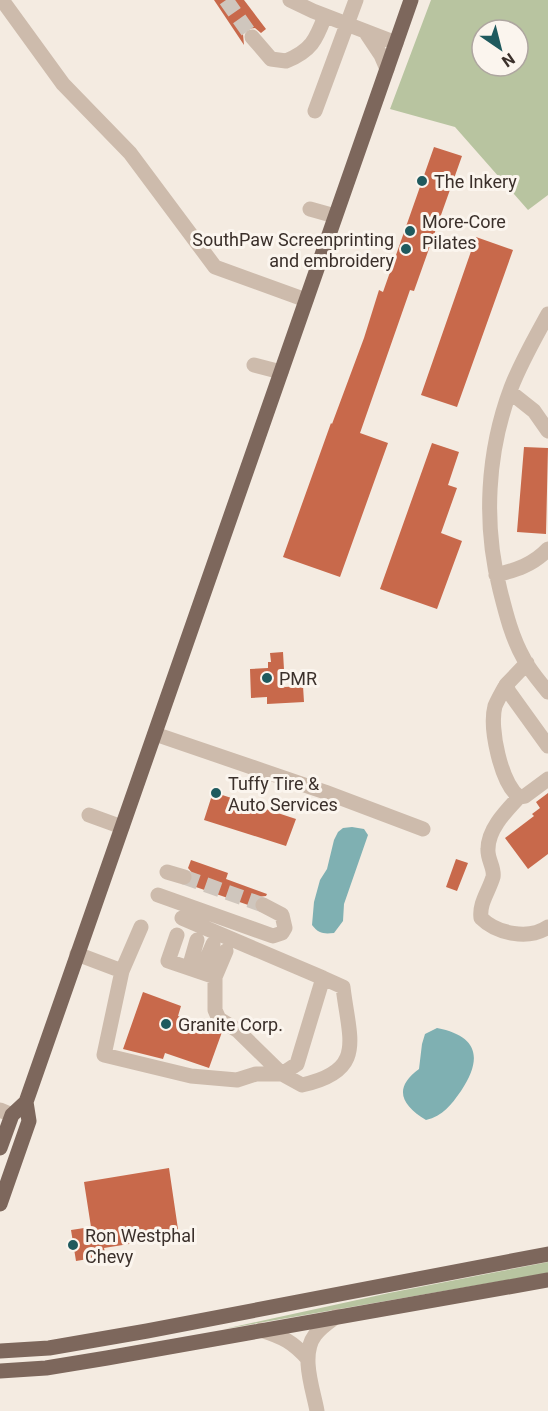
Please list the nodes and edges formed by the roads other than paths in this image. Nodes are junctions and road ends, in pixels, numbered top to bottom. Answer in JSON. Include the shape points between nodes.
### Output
{"nodes":[{"id":1,"x":2,"y":0,"type":"edge"},
{"id":2,"x":290,"y":0,"type":"edge"},
{"id":3,"x":356,"y":0,"type":"edge"},
{"id":4,"x":411,"y":0,"type":"edge"},
{"id":5,"x":325,"y":16,"type":"junction"},
{"id":6,"x":346,"y":23,"type":"junction"},
{"id":7,"x":365,"y":31,"type":"junction"},
{"id":8,"x":252,"y":36,"type":"tunnel mouth"},
{"id":9,"x":396,"y":43,"type":"junction"},
{"id":10,"x":387,"y":69,"type":"junction"},
{"id":11,"x":315,"y":111,"type":"dead end"},
{"id":12,"x":310,"y":209,"type":"dead end"},
{"id":13,"x":336,"y":216,"type":"junction"},
{"id":14,"x":306,"y":300,"type":"junction"},
{"id":15,"x":548,"y":314,"type":"edge"},
{"id":16,"x":255,"y":364,"type":"dead end"},
{"id":17,"x":281,"y":372,"type":"junction"},
{"id":18,"x":510,"y":392,"type":"junction"},
{"id":19,"x":548,"y":431,"type":"edge"},
{"id":20,"x":548,"y":549,"type":"edge"},
{"id":21,"x":496,"y":575,"type":"junction"},
{"id":22,"x":527,"y":663,"type":"junction"},
{"id":23,"x":507,"y":689,"type":"junction"},
{"id":24,"x":548,"y":692,"type":"edge"},
{"id":25,"x":155,"y":734,"type":"junction"},
{"id":26,"x":548,"y":746,"type":"edge"},
{"id":27,"x":548,"y":779,"type":"edge"},
{"id":28,"x":519,"y":797,"type":"junction"},
{"id":29,"x":89,"y":815,"type":"dead end"},
{"id":30,"x":122,"y":827,"type":"junction"},
{"id":31,"x":423,"y":829,"type":"dead end"},
{"id":32,"x":167,"y":872,"type":"dead end"},
{"id":33,"x":184,"y":877,"type":"tunnel mouth"},
{"id":34,"x":158,"y":895,"type":"dead end"},
{"id":35,"x":262,"y":905,"type":"tunnel mouth"},
{"id":36,"x":182,"y":918,"type":"dead end"},
{"id":37,"x":141,"y":927,"type":"dead end"},
{"id":38,"x":548,"y":927,"type":"edge"},
{"id":39,"x":219,"y":948,"type":"dead end"},
{"id":40,"x":77,"y":954,"type":"junction"},
{"id":41,"x":195,"y":970,"type":"junction"},
{"id":42,"x":123,"y":971,"type":"junction"},
{"id":43,"x":323,"y":978,"type":"junction"},
{"id":44,"x":282,"y":1074,"type":"junction"},
{"id":45,"x":26,"y":1102,"type":"junction"},
{"id":46,"x":6,"y":1113,"type":"edge"},
{"id":47,"x":0,"y":1148,"type":"edge"},
{"id":48,"x":0,"y":1204,"type":"edge"},
{"id":49,"x":548,"y":1254,"type":"edge"},
{"id":50,"x":548,"y":1280,"type":"edge"},
{"id":51,"x":337,"y":1316,"type":"junction"},
{"id":52,"x":261,"y":1330,"type":"junction"},
{"id":53,"x":0,"y":1351,"type":"edge"},
{"id":54,"x":308,"y":1359,"type":"junction"},
{"id":55,"x":4,"y":1373,"type":"edge"},
{"id":56,"x":317,"y":1411,"type":"edge"}],
"edges":[{"from":1,"to":14,"type":"street","via":[[63,84],[130,153],[215,267]]},
{"from":2,"to":5,"type":"street"},
{"from":3,"to":6,"type":"street"},
{"from":4,"to":9,"type":"main road"},
{"from":5,"to":6,"type":"street"},
{"from":5,"to":8,"type":"street","via":[[317,39],[286,61],[271,59]]},
{"from":6,"to":7,"type":"street"},
{"from":6,"to":11,"type":"street"},
{"from":7,"to":9,"type":"street"},
{"from":7,"to":10,"type":"street"},
{"from":9,"to":10,"type":"main road"},
{"from":10,"to":13,"type":"main road"},
{"from":12,"to":13,"type":"street"},
{"from":13,"to":14,"type":"main road"},
{"from":14,"to":17,"type":"main road"},
{"from":15,"to":18,"type":"street"},
{"from":16,"to":17,"type":"street"},
{"from":17,"to":25,"type":"main road"},
{"from":18,"to":19,"type":"street","via":[[534,411]]},
{"from":18,"to":21,"type":"street","via":[[496,442],[490,486],[489,529]]},
{"from":20,"to":21,"type":"street","via":[[523,568]]},
{"from":21,"to":22,"type":"street","via":[[508,623]]},
{"from":22,"to":23,"type":"street"},
{"from":22,"to":24,"type":"street"},
{"from":23,"to":26,"type":"street"},
{"from":23,"to":28,"type":"street","via":[[495,707],[495,737],[503,771]]},
{"from":25,"to":30,"type":"main road"},
{"from":25,"to":31,"type":"street"},
{"from":27,"to":28,"type":"street"},
{"from":28,"to":38,"type":"street","via":[[490,836],[488,849],[494,873],[482,902],[481,918],[512,933],[529,935]]},
{"from":29,"to":30,"type":"street"},
{"from":30,"to":40,"type":"main road"},
{"from":32,"to":33,"type":"street"},
{"from":34,"to":35,"type":"street","via":[[273,936],[282,933],[282,915]]},
{"from":36,"to":43,"type":"street"},
{"from":37,"to":42,"type":"street"},
{"from":39,"to":41,"type":"street"},
{"from":40,"to":42,"type":"street"},
{"from":40,"to":45,"type":"main road"},
{"from":41,"to":41,"type":"street","via":[[187,937],[168,961]]},
{"from":41,"to":44,"type":"street","via":[[219,1019],[237,1030]]},
{"from":42,"to":44,"type":"street","via":[[104,1055],[192,1076],[237,1080],[256,1074]]},
{"from":43,"to":44,"type":"street","via":[[297,1064]]},
{"from":43,"to":44,"type":"street","via":[[343,987],[350,1051],[340,1071],[323,1081],[302,1085]]},
{"from":45,"to":46,"type":"main road"},
{"from":45,"to":48,"type":"main road","via":[[29,1122]]},
{"from":46,"to":47,"type":"main road"},
{"from":49,"to":53,"type":"main road","via":[[147,1331]]},
{"from":50,"to":51,"type":"main road"},
{"from":51,"to":52,"type":"main road"},
{"from":51,"to":54,"type":"street","via":[[314,1336]]},
{"from":52,"to":54,"type":"street","via":[[295,1345]]},
{"from":52,"to":55,"type":"main road"},
{"from":54,"to":56,"type":"street"}]}
